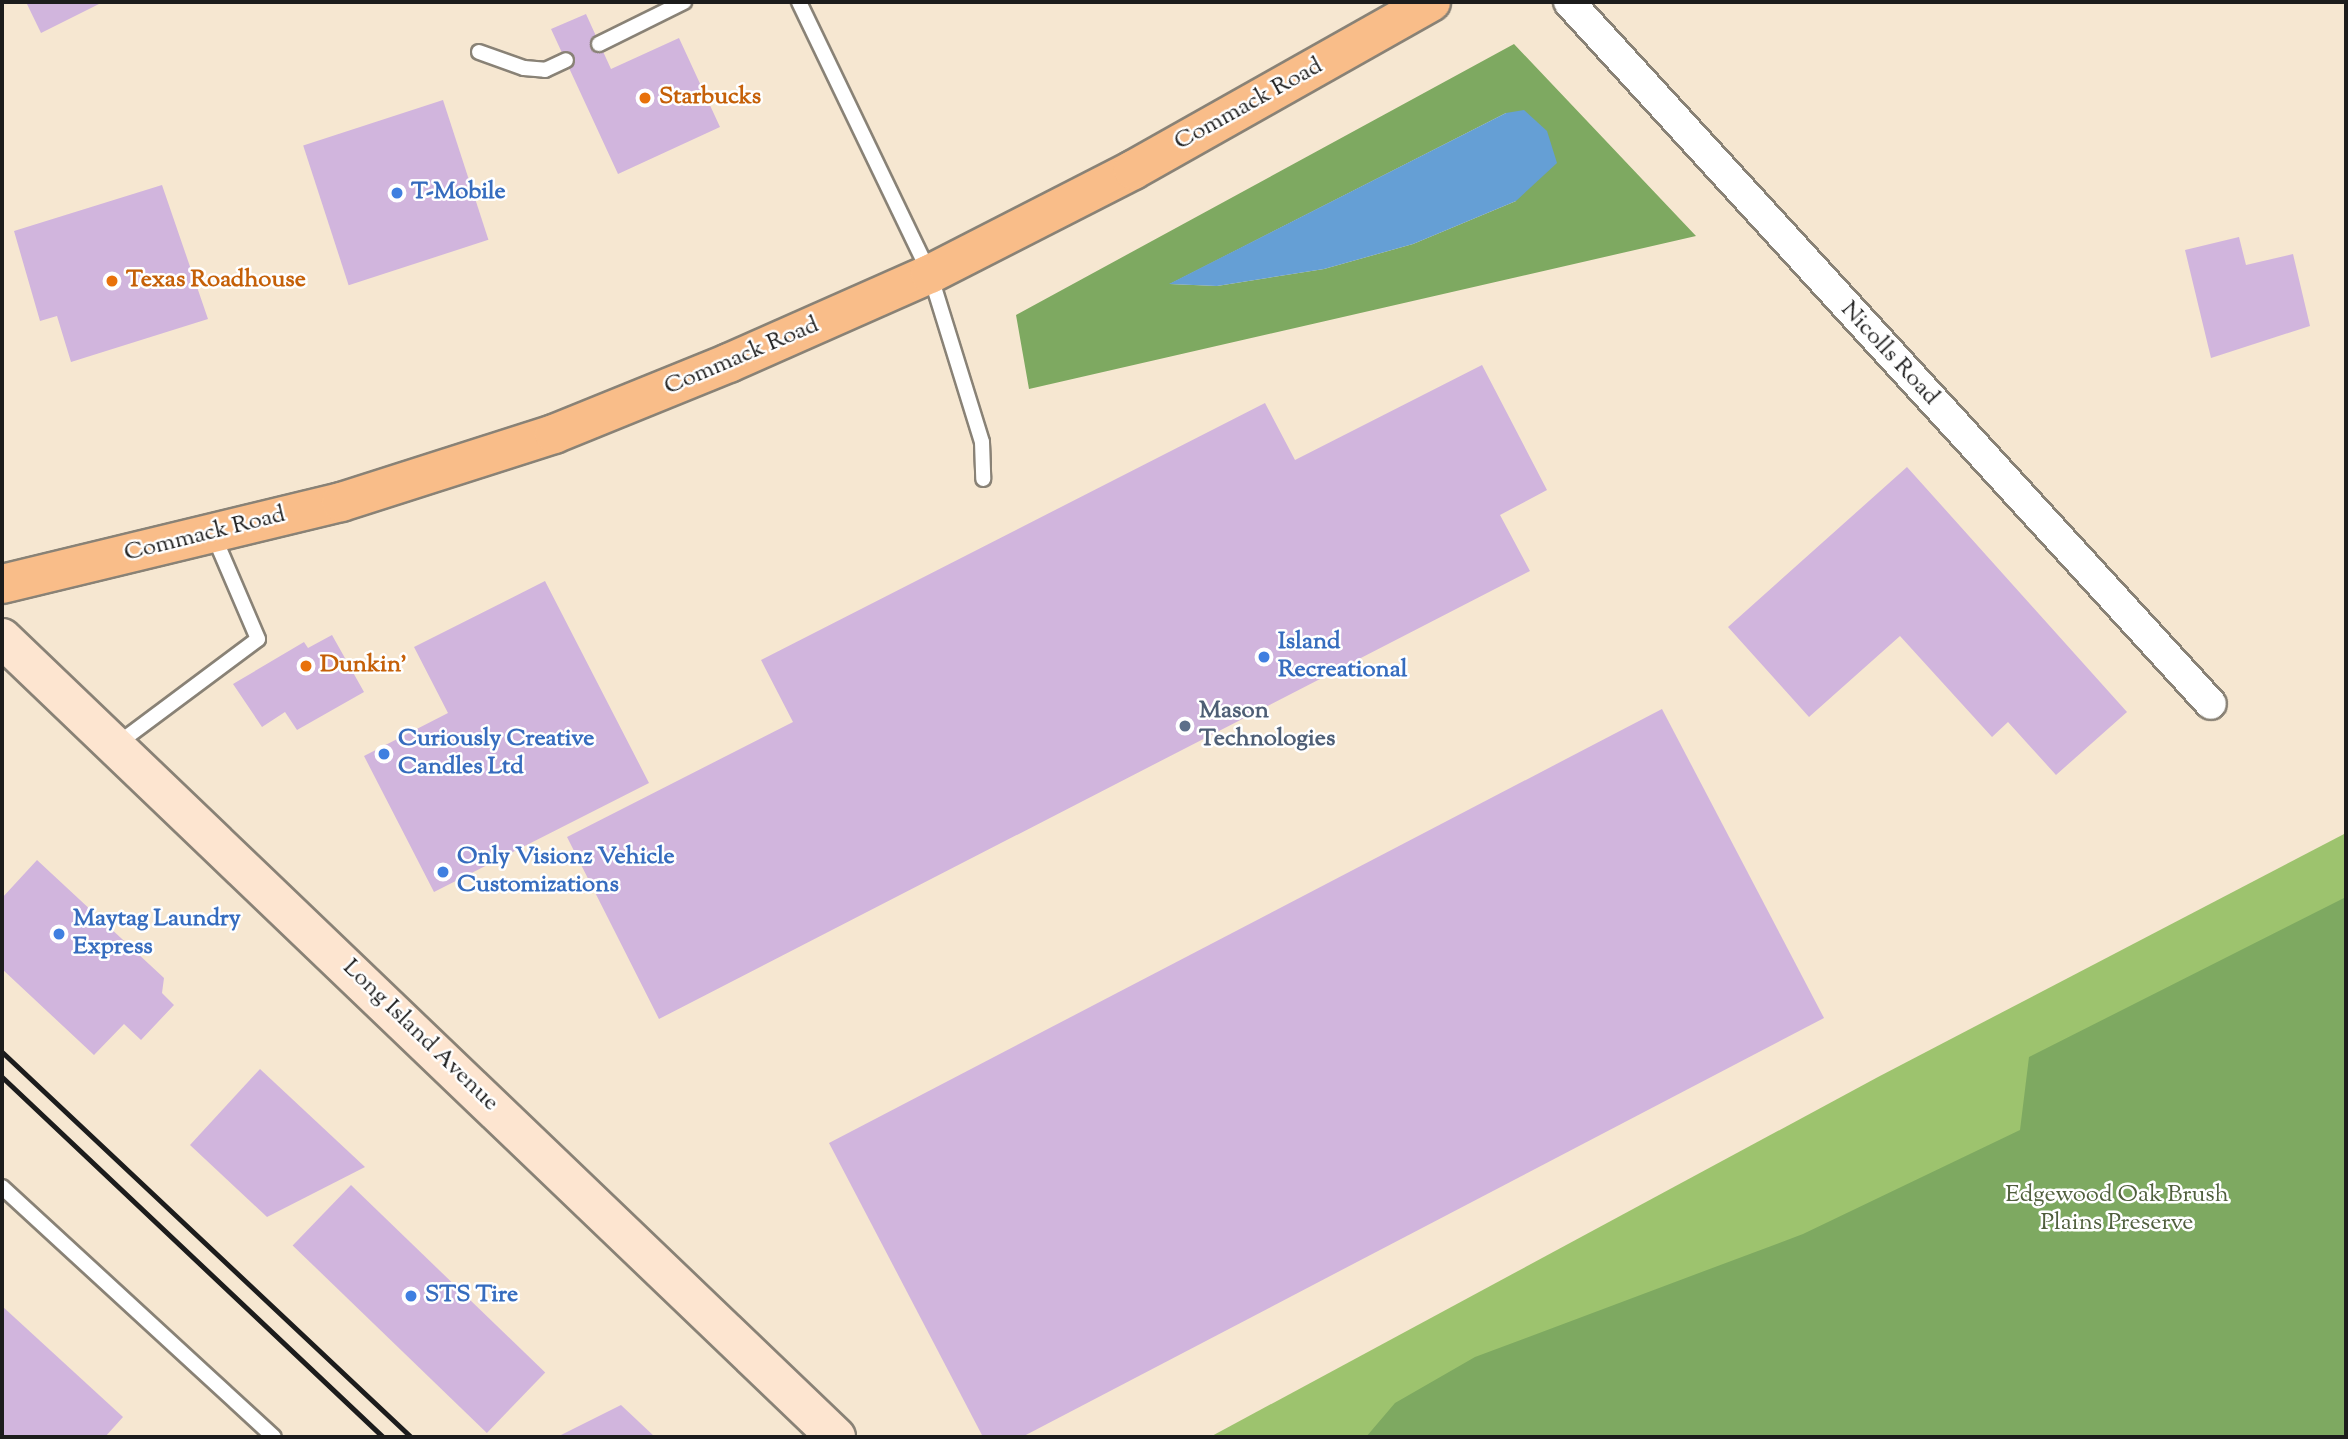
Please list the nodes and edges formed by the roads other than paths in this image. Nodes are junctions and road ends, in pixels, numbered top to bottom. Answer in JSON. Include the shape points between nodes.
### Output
{"nodes":[{"id":1,"x":684,"y":2,"type":"edge"},
{"id":2,"x":800,"y":2,"type":"edge"},
{"id":3,"x":1431,"y":2,"type":"edge"},
{"id":4,"x":1569,"y":2,"type":"edge"},
{"id":5,"x":599,"y":44,"type":"dead end"},
{"id":6,"x":479,"y":52,"type":"dead end"},
{"id":7,"x":566,"y":60,"type":"dead end"},
{"id":8,"x":930,"y":274,"type":"junction"},
{"id":9,"x":983,"y":479,"type":"dead end"},
{"id":10,"x":212,"y":533,"type":"junction"},
{"id":11,"x":2,"y":584,"type":"edge"},
{"id":12,"x":2,"y":638,"type":"edge"},
{"id":13,"x":2211,"y":704,"type":"dead end"},
{"id":14,"x":117,"y":745,"type":"junction"},
{"id":15,"x":2,"y":1187,"type":"edge"},
{"id":16,"x":274,"y":1437,"type":"edge"},
{"id":17,"x":836,"y":1437,"type":"edge"}],
"edges":[{"from":1,"to":5,"type":"lane"},
{"from":2,"to":8,"type":"lane"},
{"from":3,"to":8,"type":"main road","name":"Commack Road","via":[[1133,170]]},
{"from":4,"to":13,"type":"street","name":"Nicolls Road"},
{"from":6,"to":7,"type":"lane","via":[[524,68],[545,70]]},
{"from":8,"to":9,"type":"lane","via":[[982,442]]},
{"from":8,"to":10,"type":"main road","name":"Commack Road","via":[[554,434],[341,502]]},
{"from":10,"to":11,"type":"main road","name":"Commack Road"},
{"from":10,"to":14,"type":"lane","via":[[258,639]]},
{"from":12,"to":14,"type":"street","name":"Long Island Avenue"},
{"from":14,"to":17,"type":"street","name":"Long Island Avenue"},
{"from":15,"to":16,"type":"lane"}]}
